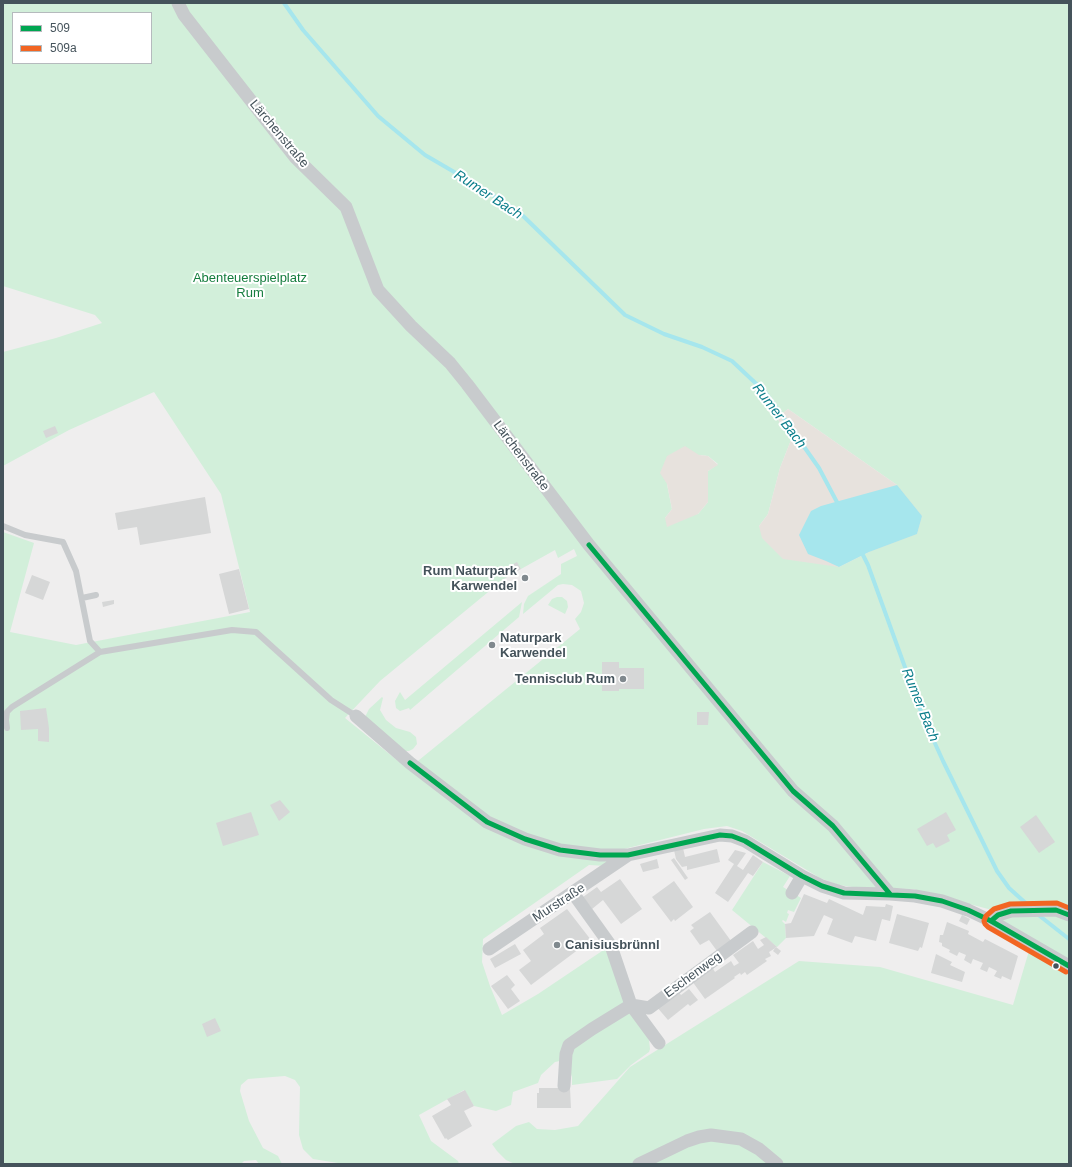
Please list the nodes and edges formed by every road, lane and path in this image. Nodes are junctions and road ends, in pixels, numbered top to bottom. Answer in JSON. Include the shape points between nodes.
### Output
{"nodes":[{"id":1,"x":178,"y":3,"type":"edge"},
{"id":2,"x":3,"y":526,"type":"edge"},
{"id":3,"x":96,"y":595,"type":"dead end"},
{"id":4,"x":82,"y":598,"type":"junction"},
{"id":5,"x":100,"y":652,"type":"junction"},
{"id":6,"x":356,"y":716,"type":"joint"},
{"id":7,"x":7,"y":728,"type":"dead end"},
{"id":8,"x":628,"y":855,"type":"junction"},
{"id":9,"x":802,"y":876,"type":"junction"},
{"id":10,"x":573,"y":893,"type":"junction"},
{"id":11,"x":792,"y":893,"type":"dead end"},
{"id":12,"x":890,"y":894,"type":"junction"},
{"id":13,"x":1069,"y":915,"type":"edge"},
{"id":14,"x":991,"y":921,"type":"junction"},
{"id":15,"x":752,"y":932,"type":"dead end"},
{"id":16,"x":489,"y":949,"type":"dead end"},
{"id":17,"x":1069,"y":966,"type":"edge"},
{"id":18,"x":631,"y":1005,"type":"junction"},
{"id":19,"x":659,"y":1043,"type":"dead end"},
{"id":20,"x":564,"y":1086,"type":"dead end"},
{"id":21,"x":640,"y":1164,"type":"edge"},
{"id":22,"x":777,"y":1164,"type":"edge"}],
"edges":[{"from":1,"to":12,"type":"street","name":"Lärchenstraße","via":[[184,15],[295,157],[346,206],[378,290],[450,363],[589,545],[793,791],[833,826]]},
{"from":2,"to":4,"type":"lane","via":[[25,535],[63,542],[76,571]]},
{"from":3,"to":4,"type":"lane"},
{"from":4,"to":5,"type":"lane","via":[[90,641]]},
{"from":5,"to":6,"type":"lane","via":[[232,630],[256,632],[331,700]]},
{"from":5,"to":7,"type":"lane","via":[[12,707],[6,720]]},
{"from":6,"to":8,"type":"street","name":"Murstraße","via":[[410,763],[487,822],[525,839],[560,850],[600,855]]},
{"from":8,"to":9,"type":"street","name":"Murstraße","via":[[720,835],[732,836],[745,840]]},
{"from":8,"to":10,"type":"street","name":"Murstraße"},
{"from":9,"to":11,"type":"street"},
{"from":9,"to":12,"type":"street","name":"Murstraße","via":[[844,893]]},
{"from":10,"to":16,"type":"street","name":"Murstraße"},
{"from":10,"to":18,"type":"street","via":[[611,946]]},
{"from":12,"to":14,"type":"street","name":"Murstraße","via":[[942,901]]},
{"from":13,"to":14,"type":"street","via":[[1053,910],[1003,912]]},
{"from":14,"to":17,"type":"street"},
{"from":15,"to":18,"type":"street","name":"Eschenweg","via":[[649,1008]]},
{"from":18,"to":19,"type":"street"},
{"from":18,"to":20,"type":"street","via":[[570,1045],[566,1054]]},
{"from":21,"to":22,"type":"street","via":[[687,1141],[712,1135],[741,1139],[759,1149]]}]}
